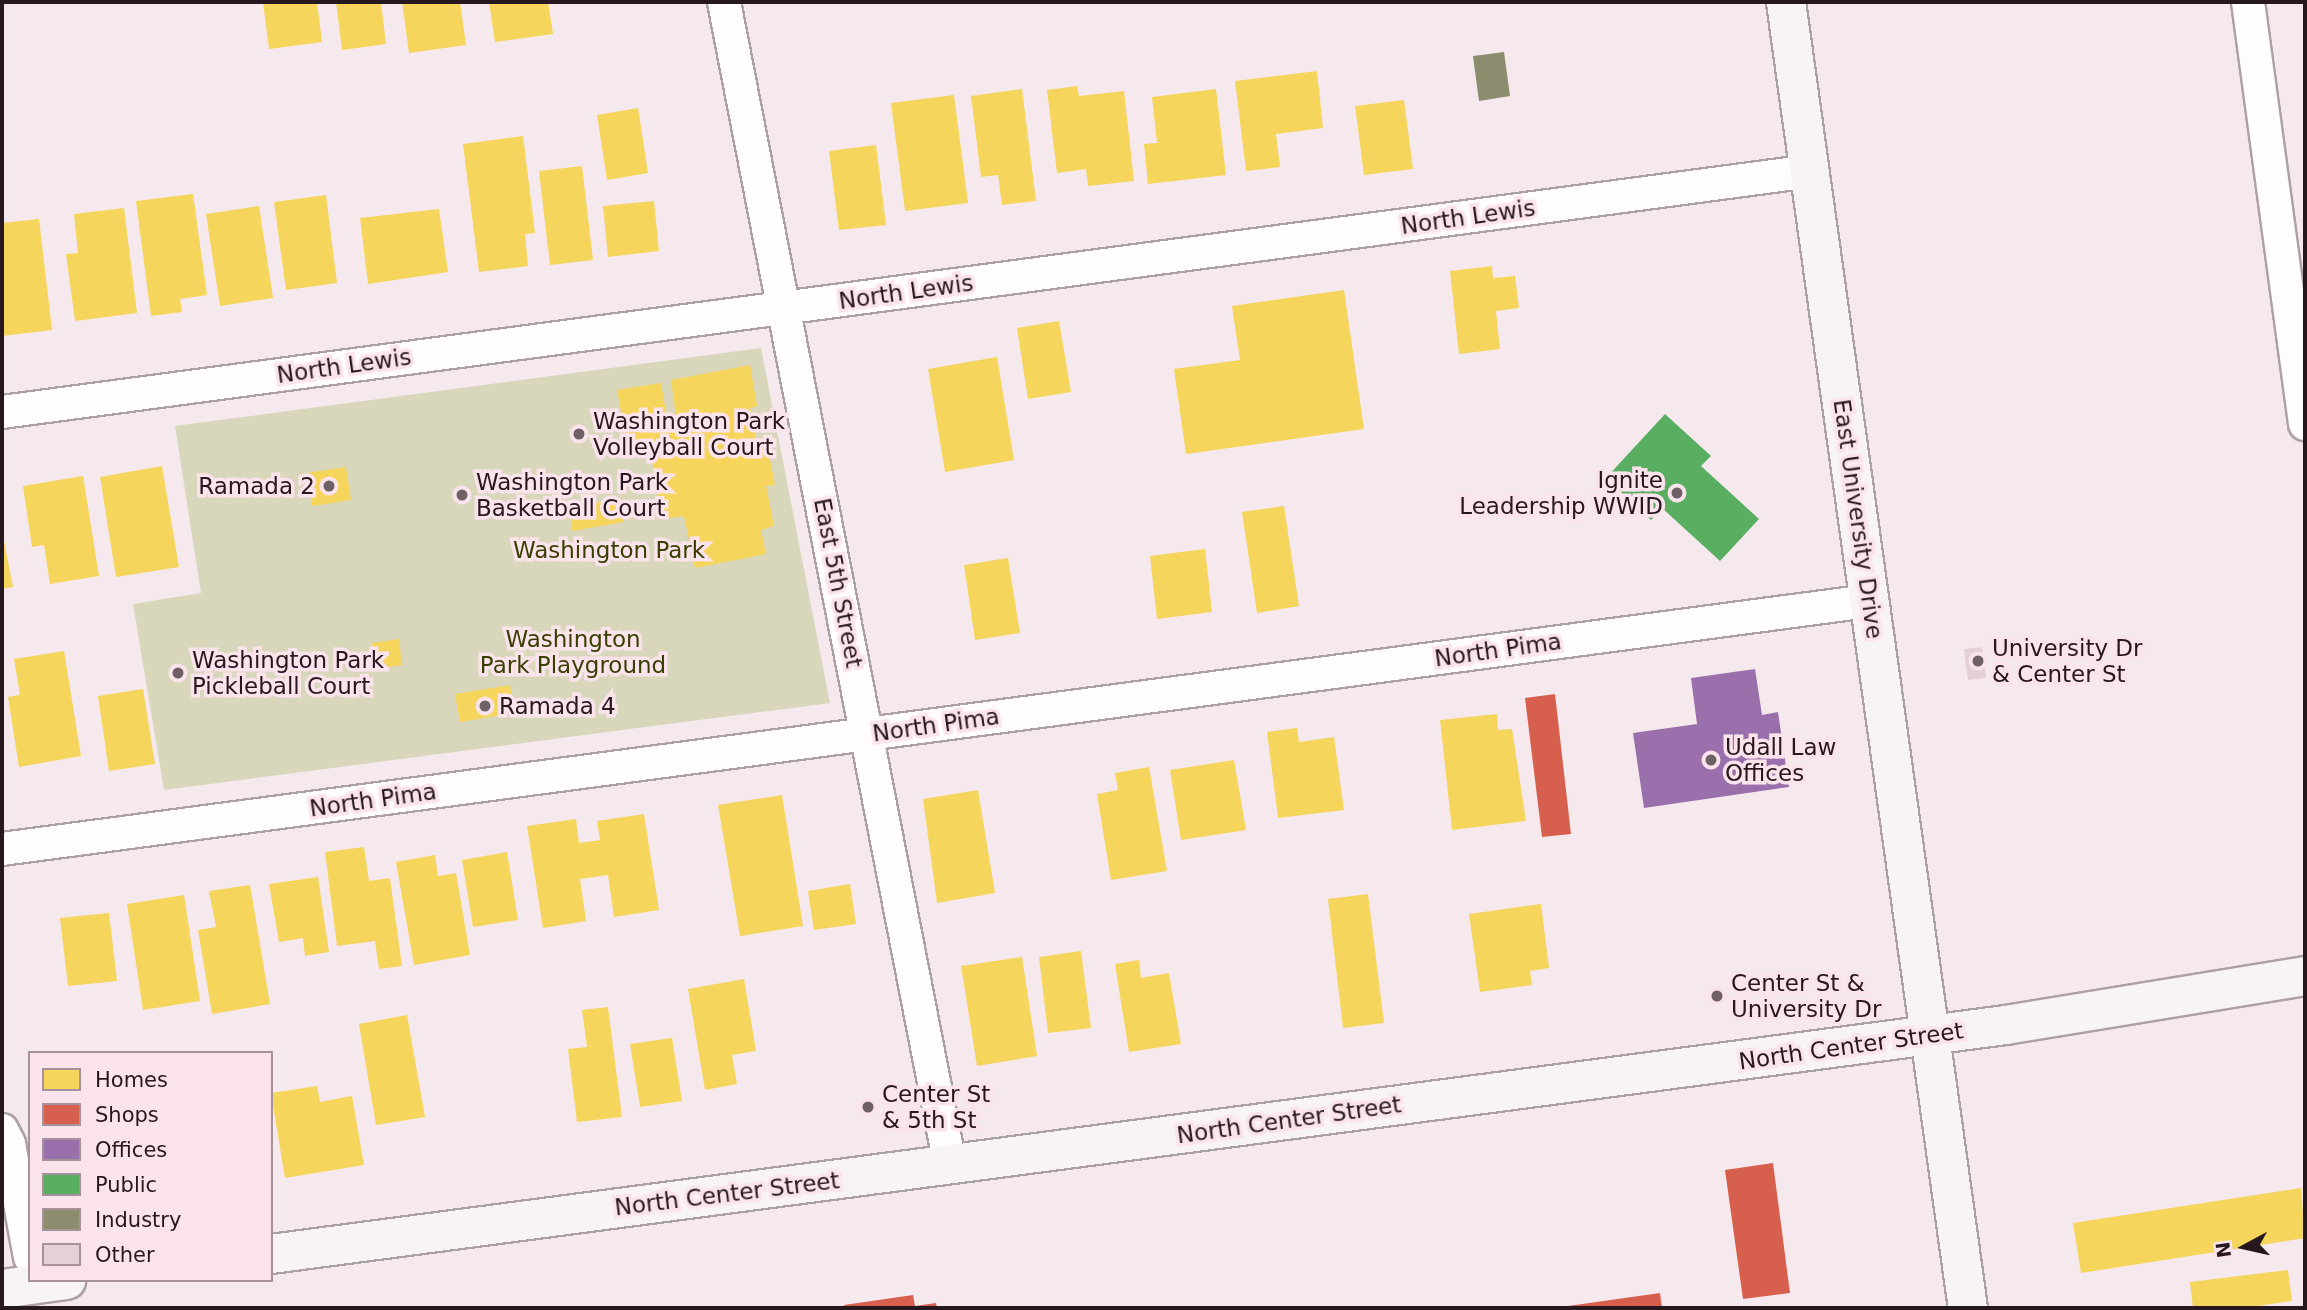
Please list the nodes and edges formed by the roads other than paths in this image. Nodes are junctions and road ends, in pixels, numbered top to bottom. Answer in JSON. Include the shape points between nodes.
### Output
{"nodes":[{"id":1,"x":724,"y":2,"type":"edge"},
{"id":2,"x":1786,"y":2,"type":"edge"},
{"id":3,"x":2248,"y":2,"type":"edge"},
{"id":4,"x":1810,"y":171,"type":"junction"},
{"id":5,"x":784,"y":308,"type":"junction"},
{"id":6,"x":2,"y":412,"type":"edge"},
{"id":7,"x":2305,"y":424,"type":"edge"},
{"id":8,"x":1869,"y":601,"type":"junction"},
{"id":9,"x":867,"y":734,"type":"junction"},
{"id":10,"x":2,"y":849,"type":"edge"},
{"id":11,"x":2305,"y":976,"type":"edge"},
{"id":12,"x":1931,"y":1035,"type":"junction"},
{"id":13,"x":2,"y":1130,"type":"edge"},
{"id":14,"x":950,"y":1165,"type":"junction"},
{"id":15,"x":28,"y":1250,"type":"edge"},
{"id":16,"x":273,"y":1254,"type":"edge"},
{"id":17,"x":1968,"y":1308,"type":"edge"}],
"edges":[{"from":1,"to":5,"type":"street","name":"East 5th Street"},
{"from":2,"to":4,"type":"street","name":"East University Drive"},
{"from":3,"to":7,"type":"street"},
{"from":4,"to":5,"type":"street","name":"North Lewis"},
{"from":4,"to":8,"type":"street","name":"East University Drive"},
{"from":5,"to":6,"type":"street","name":"North Lewis"},
{"from":5,"to":9,"type":"street","name":"East 5th Street"},
{"from":8,"to":9,"type":"street","name":"North Pima"},
{"from":8,"to":12,"type":"street","name":"East University Drive"},
{"from":9,"to":10,"type":"street","name":"North Pima"},
{"from":9,"to":14,"type":"street","name":"East 5th Street"},
{"from":11,"to":12,"type":"street","name":"North Center Street"},
{"from":12,"to":14,"type":"street","name":"North Center Street"},
{"from":12,"to":17,"type":"street","name":"East University Drive"},
{"from":13,"to":15,"type":"street","via":[[9,1144]]},
{"from":14,"to":16,"type":"street","name":"North Center Street"}]}
